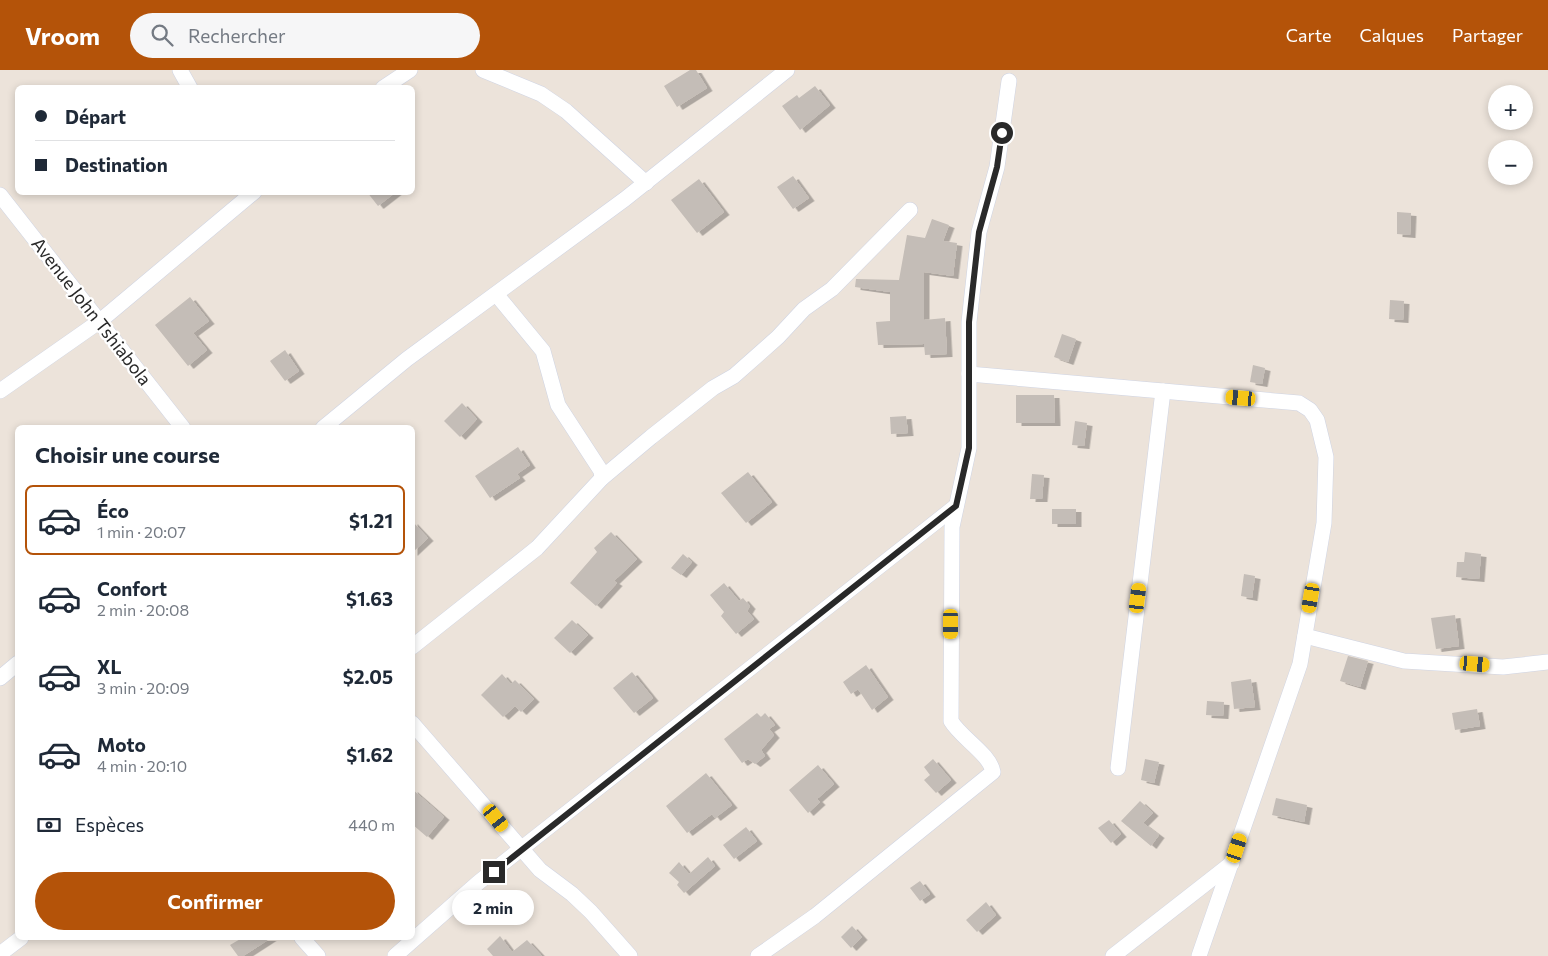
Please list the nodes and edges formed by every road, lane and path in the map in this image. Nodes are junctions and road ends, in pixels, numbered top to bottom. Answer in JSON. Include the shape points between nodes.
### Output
{"nodes":[{"id":1,"x":180,"y":70,"type":"edge"},
{"id":2,"x":410,"y":70,"type":"edge"},
{"id":3,"x":483,"y":70,"type":"edge"},
{"id":4,"x":781,"y":74,"type":"edge"},
{"id":5,"x":1009,"y":81,"type":"dead end"},
{"id":6,"x":188,"y":85,"type":"edge"},
{"id":7,"x":388,"y":85,"type":"edge"},
{"id":8,"x":646,"y":183,"type":"junction"},
{"id":9,"x":0,"y":195,"type":"edge"},
{"id":10,"x":251,"y":195,"type":"edge"},
{"id":11,"x":910,"y":210,"type":"dead end"},
{"id":12,"x":496,"y":294,"type":"junction"},
{"id":13,"x":100,"y":321,"type":"junction"},
{"id":14,"x":969,"y":374,"type":"junction"},
{"id":15,"x":1163,"y":391,"type":"junction"},
{"id":16,"x":0,"y":392,"type":"edge"},
{"id":17,"x":181,"y":425,"type":"edge"},
{"id":18,"x":327,"y":425,"type":"edge"},
{"id":19,"x":602,"y":478,"type":"junction"},
{"id":20,"x":956,"y":506,"type":"junction"},
{"id":21,"x":1305,"y":636,"type":"junction"},
{"id":22,"x":415,"y":645,"type":"edge"},
{"id":23,"x":1548,"y":662,"type":"edge"},
{"id":24,"x":15,"y":666,"type":"edge"},
{"id":25,"x":0,"y":678,"type":"edge"},
{"id":26,"x":415,"y":726,"type":"edge"},
{"id":27,"x":1118,"y":768,"type":"dead end"},
{"id":28,"x":522,"y":851,"type":"junction"},
{"id":29,"x":1233,"y":862,"type":"junction"},
{"id":30,"x":415,"y":938,"type":"edge"},
{"id":31,"x":18,"y":940,"type":"edge"},
{"id":32,"x":304,"y":940,"type":"edge"},
{"id":33,"x":413,"y":940,"type":"edge"},
{"id":34,"x":0,"y":954,"type":"edge"},
{"id":35,"x":318,"y":956,"type":"edge"},
{"id":36,"x":395,"y":956,"type":"edge"},
{"id":37,"x":630,"y":956,"type":"edge"},
{"id":38,"x":758,"y":956,"type":"edge"},
{"id":39,"x":1113,"y":956,"type":"edge"},
{"id":40,"x":1199,"y":956,"type":"edge"}],
"edges":[{"from":1,"to":6,"type":"street"},
{"from":2,"to":7,"type":"street"},
{"from":3,"to":8,"type":"street","via":[[541,94],[566,111]]},
{"from":4,"to":8,"type":"street"},
{"from":5,"to":14,"type":"street","via":[[997,167],[979,232],[969,322]]},
{"from":8,"to":12,"type":"street"},
{"from":9,"to":13,"type":"street","name":"Avenue John Tshiabola"},
{"from":10,"to":13,"type":"street"},
{"from":11,"to":19,"type":"street","via":[[832,289],[804,309],[771,344]]},
{"from":12,"to":18,"type":"street","via":[[407,359]]},
{"from":12,"to":19,"type":"street","via":[[543,351],[558,405],[601,471]]},
{"from":13,"to":16,"type":"street"},
{"from":13,"to":17,"type":"street","name":"Avenue John Tshiabola"},
{"from":14,"to":15,"type":"street"},
{"from":14,"to":20,"type":"street","via":[[969,448]]},
{"from":15,"to":21,"type":"street","via":[[1299,403],[1317,420],[1326,456],[1324,523]]},
{"from":15,"to":27,"type":"street"},
{"from":19,"to":22,"type":"street","via":[[537,548]]},
{"from":20,"to":28,"type":"street"},
{"from":20,"to":38,"type":"street","via":[[952,527],[951,721],[957,732],[991,763],[993,772],[815,916]]},
{"from":21,"to":23,"type":"street","via":[[1404,660],[1503,667]]},
{"from":21,"to":29,"type":"street","via":[[1300,664]]},
{"from":24,"to":25,"type":"street"},
{"from":26,"to":28,"type":"street"},
{"from":28,"to":30,"type":"street","via":[[479,882]]},
{"from":28,"to":37,"type":"street","via":[[591,912]]},
{"from":29,"to":39,"type":"street"},
{"from":29,"to":40,"type":"street"},
{"from":31,"to":34,"type":"street"},
{"from":32,"to":35,"type":"street"},
{"from":33,"to":36,"type":"street"}]}
